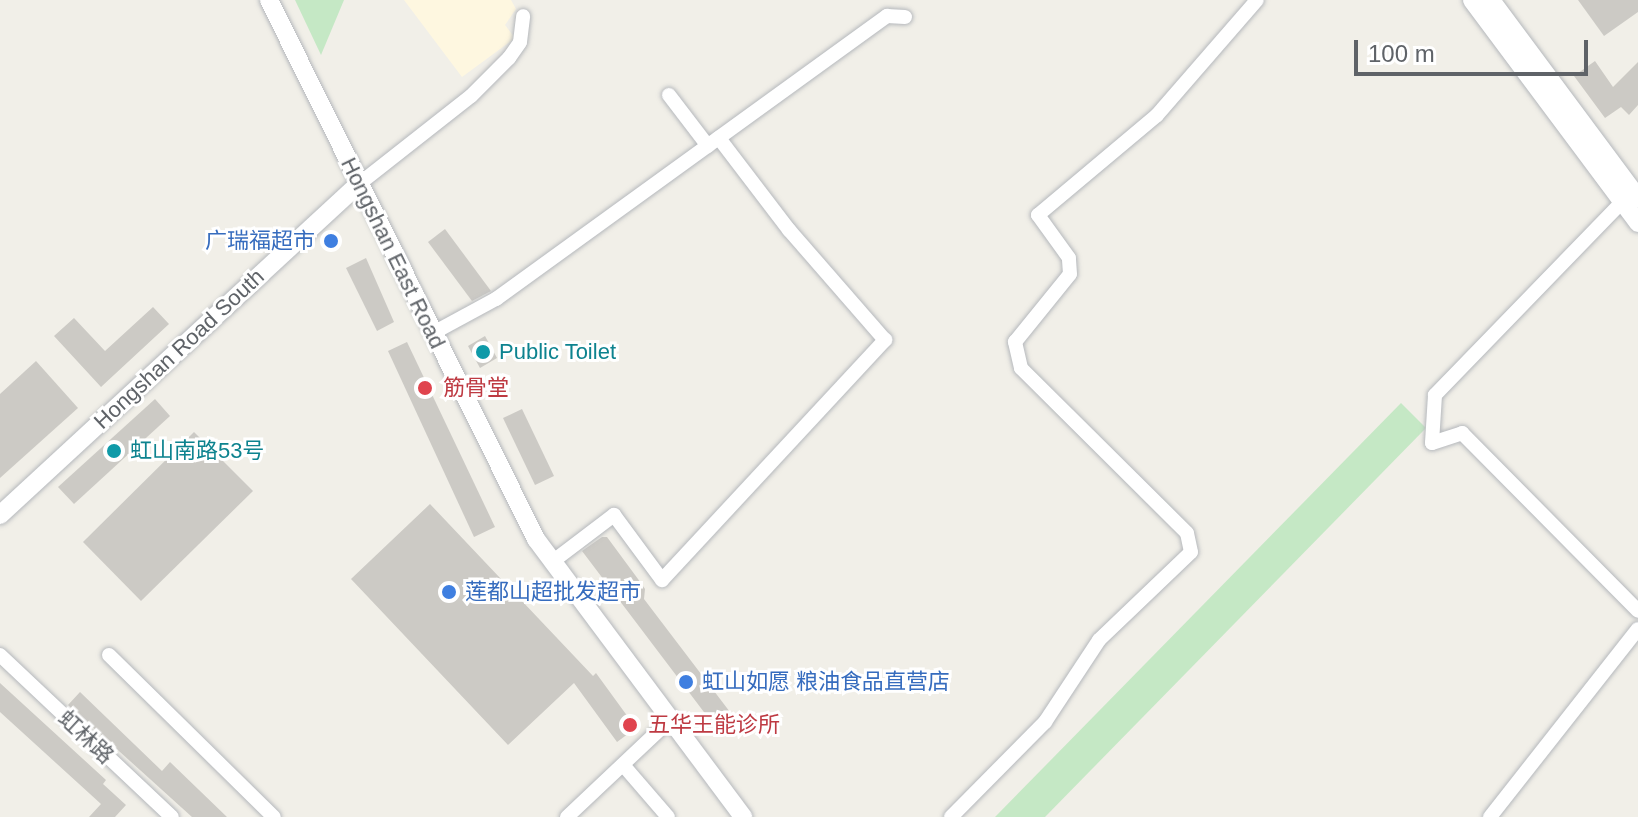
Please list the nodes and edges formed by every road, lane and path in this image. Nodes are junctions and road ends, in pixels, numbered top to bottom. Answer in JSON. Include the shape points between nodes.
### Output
{"nodes":[{"id":1,"x":269,"y":0,"type":"edge"},
{"id":2,"x":1472,"y":0,"type":"edge"},
{"id":3,"x":1491,"y":0,"type":"edge"},
{"id":4,"x":1248,"y":3,"type":"edge"},
{"id":5,"x":523,"y":16,"type":"dead end"},
{"id":6,"x":905,"y":17,"type":"dead end"},
{"id":7,"x":669,"y":95,"type":"dead end"},
{"id":8,"x":713,"y":142,"type":"junction"},
{"id":9,"x":359,"y":184,"type":"junction"},
{"id":10,"x":1630,"y":200,"type":"edge"},
{"id":11,"x":1638,"y":223,"type":"edge"},
{"id":12,"x":433,"y":333,"type":"junction"},
{"id":13,"x":0,"y":515,"type":"edge"},
{"id":14,"x":552,"y":562,"type":"junction"},
{"id":15,"x":1638,"y":611,"type":"edge"},
{"id":16,"x":1638,"y":629,"type":"edge"},
{"id":17,"x":0,"y":655,"type":"edge"},
{"id":18,"x":109,"y":655,"type":"dead end"},
{"id":19,"x":671,"y":719,"type":"junction"},
{"id":20,"x":624,"y":766,"type":"junction"},
{"id":21,"x":172,"y":817,"type":"edge"},
{"id":22,"x":274,"y":817,"type":"edge"},
{"id":23,"x":567,"y":817,"type":"edge"},
{"id":24,"x":668,"y":817,"type":"edge"},
{"id":25,"x":743,"y":817,"type":"edge"},
{"id":26,"x":951,"y":817,"type":"edge"},
{"id":27,"x":1490,"y":817,"type":"edge"}],
"edges":[{"from":1,"to":9,"type":"street","name":"Hongshan East Road"},
{"from":2,"to":10,"type":"street"},
{"from":3,"to":10,"type":"street"},
{"from":4,"to":26,"type":"street","via":[[1157,115],[1038,215],[1069,258],[1070,274],[1015,342],[1021,368],[1187,533],[1191,552],[1099,640],[1045,722]]},
{"from":5,"to":9,"type":"street","via":[[520,42],[509,58],[471,96]]},
{"from":6,"to":8,"type":"street","via":[[887,16]]},
{"from":7,"to":8,"type":"street"},
{"from":8,"to":12,"type":"street","via":[[496,299]]},
{"from":8,"to":14,"type":"street","via":[[885,340],[662,580],[614,515]]},
{"from":9,"to":12,"type":"street","name":"Hongshan East Road"},
{"from":9,"to":13,"type":"street","name":"Hongshan Road South"},
{"from":10,"to":11,"type":"street"},
{"from":10,"to":15,"type":"street","via":[[1435,395],[1432,443],[1462,433]]},
{"from":12,"to":14,"type":"street","name":"Hongshan East Road","via":[[522,515]]},
{"from":14,"to":19,"type":"street","name":"Hongshan East Road"},
{"from":16,"to":27,"type":"street"},
{"from":17,"to":21,"type":"street","name":"虹林路"},
{"from":18,"to":22,"type":"street"},
{"from":19,"to":20,"type":"street"},
{"from":19,"to":25,"type":"street","name":"Hongshan East Road"},
{"from":20,"to":23,"type":"street"},
{"from":20,"to":24,"type":"street"}]}
